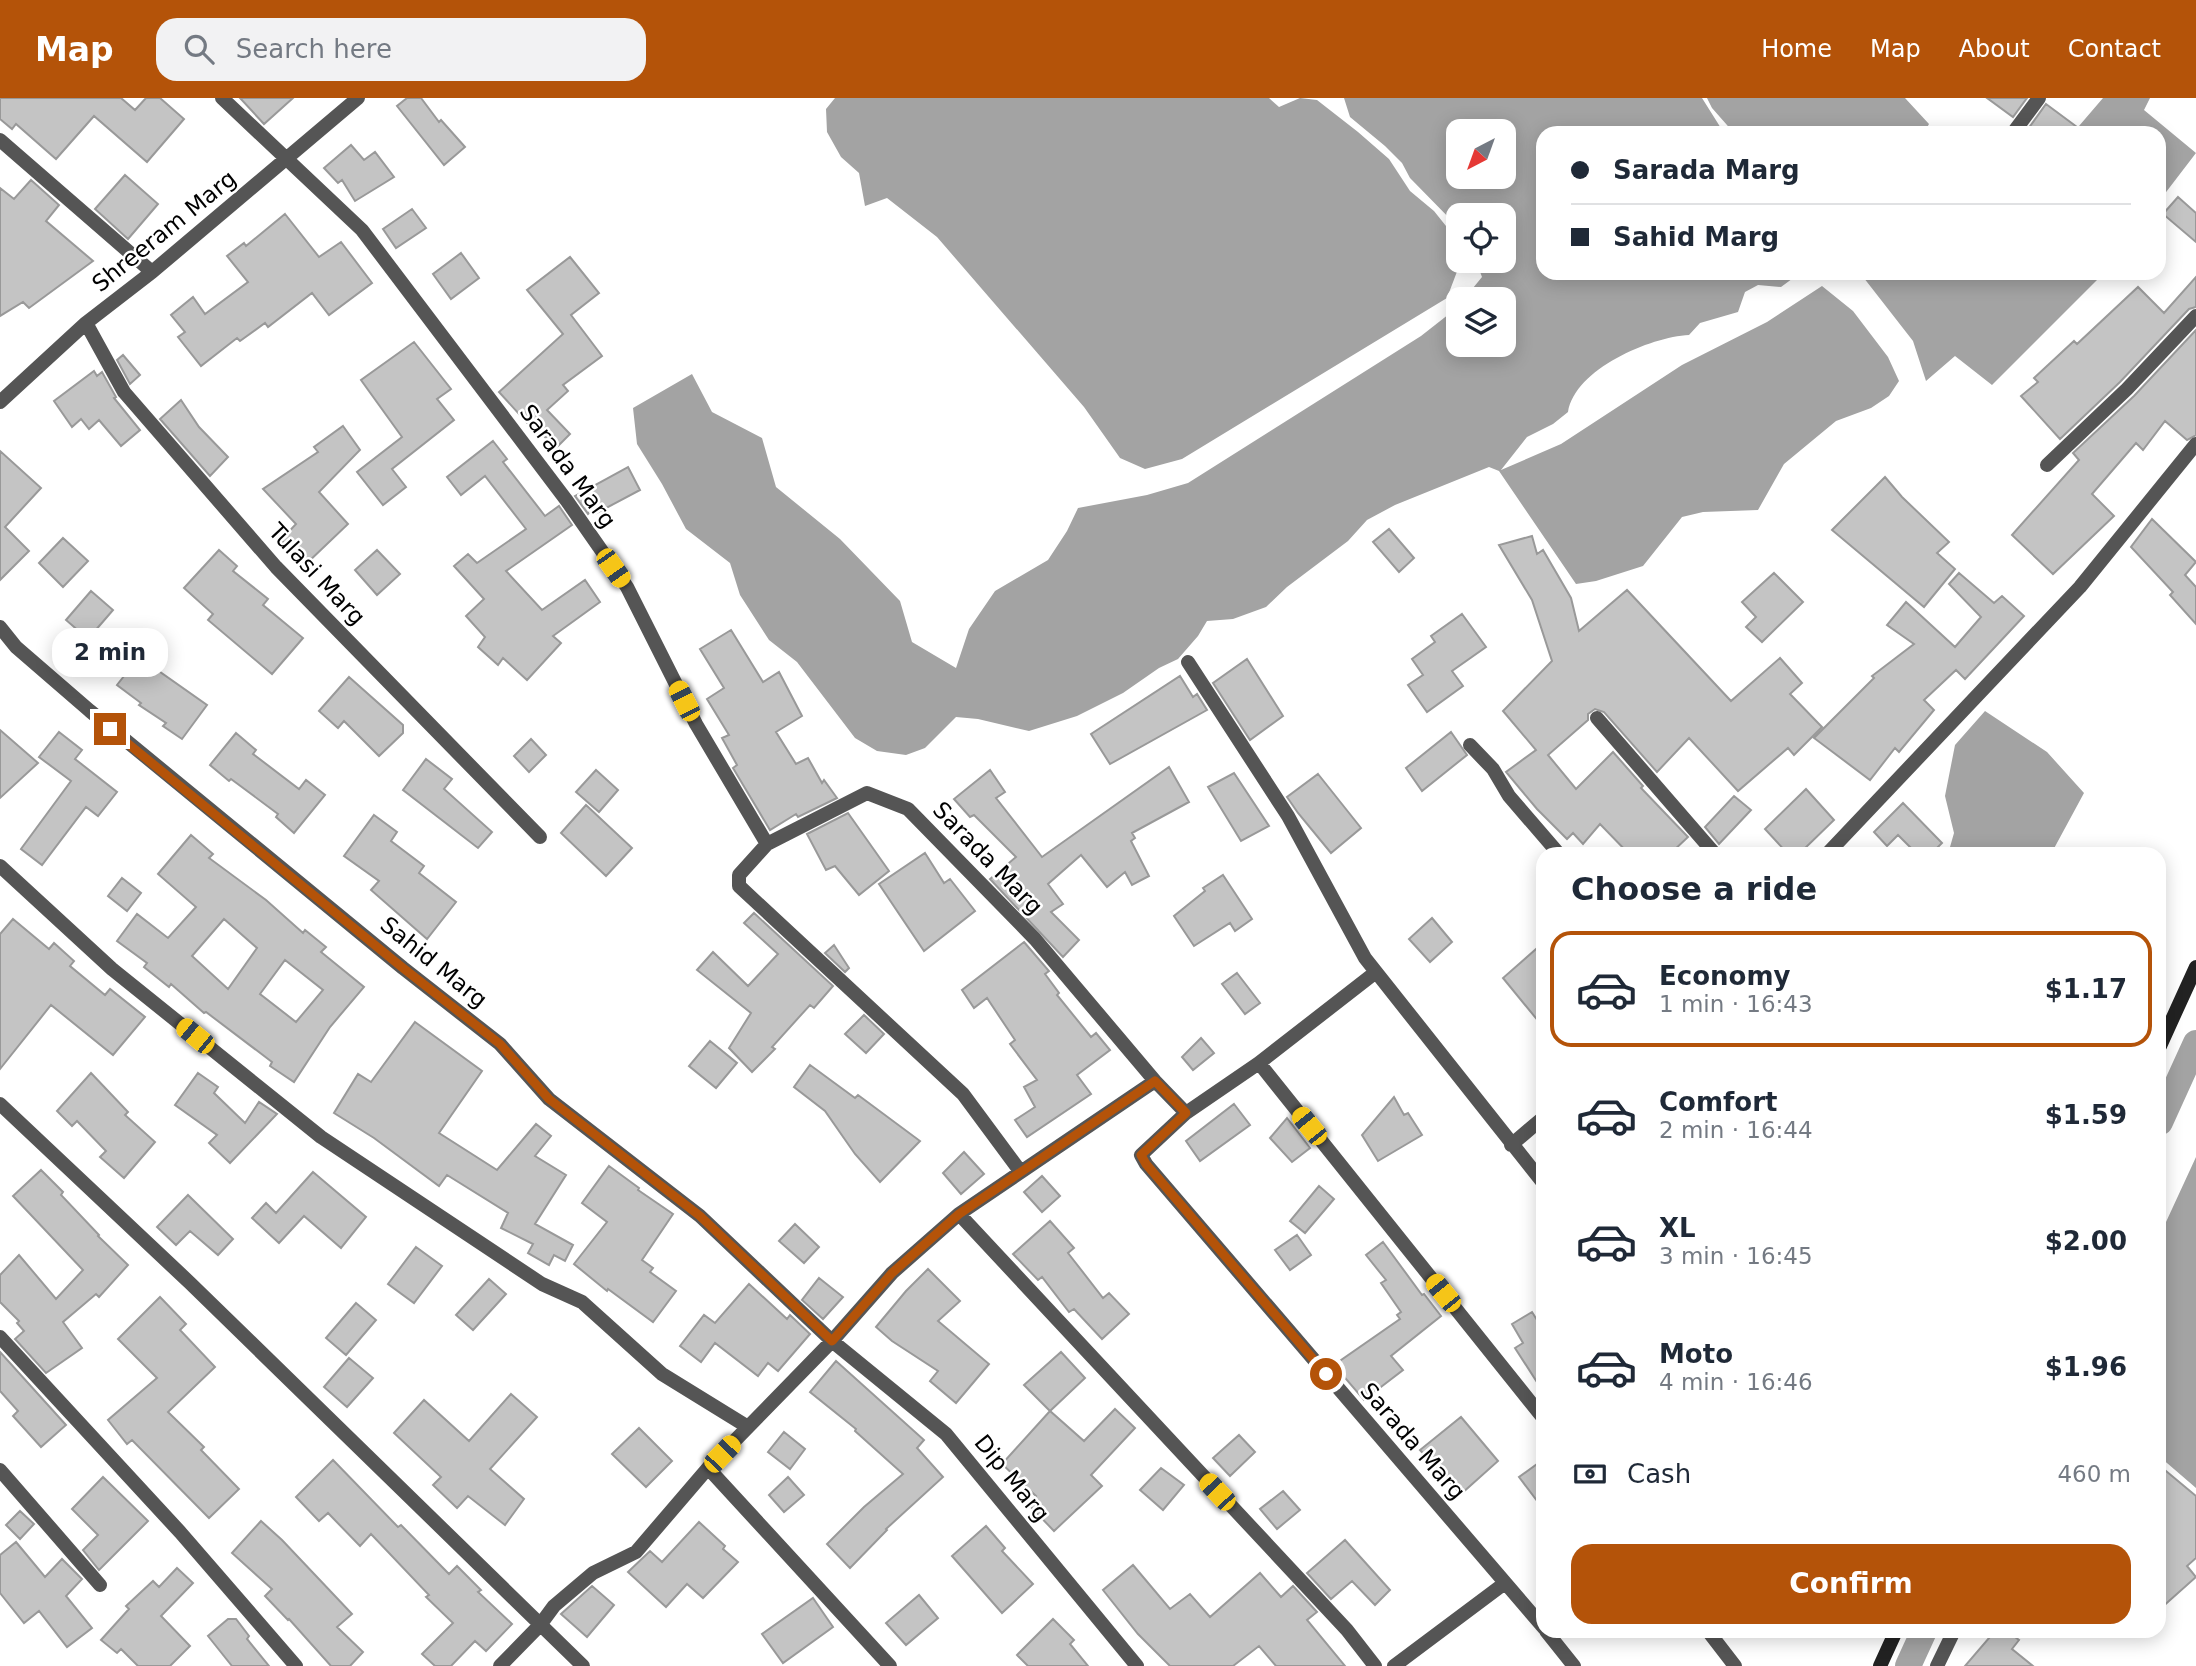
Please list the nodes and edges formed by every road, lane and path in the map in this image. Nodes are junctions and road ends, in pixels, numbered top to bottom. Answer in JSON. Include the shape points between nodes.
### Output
{"nodes":[{"id":1,"x":222,"y":98,"type":"edge"},
{"id":2,"x":358,"y":98,"type":"edge"},
{"id":3,"x":2039,"y":98,"type":"edge"},
{"id":4,"x":2017,"y":126,"type":"edge"},
{"id":5,"x":0,"y":139,"type":"edge"},
{"id":6,"x":287,"y":159,"type":"junction"},
{"id":7,"x":152,"y":272,"type":"junction"},
{"id":8,"x":2196,"y":316,"type":"edge"},
{"id":9,"x":86,"y":323,"type":"junction"},
{"id":10,"x":0,"y":401,"type":"edge"},
{"id":11,"x":2196,"y":444,"type":"edge"},
{"id":12,"x":2047,"y":465,"type":"dead end"},
{"id":13,"x":0,"y":627,"type":"edge"},
{"id":14,"x":1188,"y":662,"type":"dead end"},
{"id":15,"x":1597,"y":718,"type":"dead end"},
{"id":16,"x":1470,"y":745,"type":"dead end"},
{"id":17,"x":540,"y":837,"type":"dead end"},
{"id":18,"x":767,"y":844,"type":"junction"},
{"id":19,"x":1553,"y":847,"type":"edge"},
{"id":20,"x":1709,"y":847,"type":"edge"},
{"id":21,"x":1835,"y":847,"type":"edge"},
{"id":22,"x":0,"y":866,"type":"edge"},
{"id":23,"x":2196,"y":967,"type":"edge"},
{"id":24,"x":1376,"y":972,"type":"junction"},
{"id":25,"x":2166,"y":1033,"type":"edge"},
{"id":26,"x":1259,"y":1063,"type":"junction"},
{"id":27,"x":1155,"y":1081,"type":"junction"},
{"id":28,"x":0,"y":1104,"type":"edge"},
{"id":29,"x":1186,"y":1113,"type":"junction"},
{"id":30,"x":1536,"y":1124,"type":"edge"},
{"id":31,"x":1511,"y":1145,"type":"junction"},
{"id":32,"x":1020,"y":1171,"type":"junction"},
{"id":33,"x":1536,"y":1175,"type":"edge"},
{"id":34,"x":959,"y":1214,"type":"junction"},
{"id":35,"x":0,"y":1337,"type":"edge"},
{"id":36,"x":832,"y":1341,"type":"junction"},
{"id":37,"x":1536,"y":1409,"type":"edge"},
{"id":38,"x":748,"y":1427,"type":"junction"},
{"id":39,"x":709,"y":1468,"type":"junction"},
{"id":40,"x":0,"y":1470,"type":"edge"},
{"id":41,"x":1505,"y":1583,"type":"junction"},
{"id":42,"x":100,"y":1585,"type":"dead end"},
{"id":43,"x":1536,"y":1619,"type":"edge"},
{"id":44,"x":540,"y":1625,"type":"junction"},
{"id":45,"x":1552,"y":1638,"type":"edge"},
{"id":46,"x":1713,"y":1638,"type":"edge"},
{"id":47,"x":1893,"y":1638,"type":"edge"},
{"id":48,"x":1951,"y":1638,"type":"edge"},
{"id":49,"x":296,"y":1666,"type":"edge"},
{"id":50,"x":500,"y":1666,"type":"edge"},
{"id":51,"x":583,"y":1666,"type":"edge"},
{"id":52,"x":890,"y":1666,"type":"edge"},
{"id":53,"x":1137,"y":1666,"type":"edge"},
{"id":54,"x":1376,"y":1666,"type":"edge"},
{"id":55,"x":1394,"y":1666,"type":"edge"},
{"id":56,"x":1574,"y":1666,"type":"edge"},
{"id":57,"x":1735,"y":1666,"type":"edge"},
{"id":58,"x":1880,"y":1666,"type":"edge"},
{"id":59,"x":1937,"y":1666,"type":"edge"}],
"edges":[{"from":1,"to":6,"type":"street","name":"Sarada Marg"},
{"from":2,"to":6,"type":"street","name":"Shreeram Marg"},
{"from":3,"to":4,"type":"street"},
{"from":5,"to":7,"type":"street"},
{"from":6,"to":7,"type":"street","name":"Shreeram Marg"},
{"from":6,"to":18,"type":"street","name":"Sarada Marg","via":[[362,230],[567,501],[626,587],[696,724]]},
{"from":7,"to":9,"type":"street","name":"Shreeram Marg"},
{"from":8,"to":12,"type":"street","via":[[2127,390]]},
{"from":9,"to":10,"type":"street","name":"Shreeram Marg"},
{"from":9,"to":17,"type":"street","name":"Tulasi Marg","via":[[124,392],[276,567]]},
{"from":11,"to":21,"type":"street","via":[[2080,587]]},
{"from":13,"to":36,"type":"street","name":"Sahid Marg","via":[[16,647],[90,711],[500,1044],[549,1099],[700,1216]]},
{"from":14,"to":24,"type":"street","via":[[1289,816],[1364,958]]},
{"from":15,"to":20,"type":"street"},
{"from":16,"to":19,"type":"street"},
{"from":18,"to":27,"type":"street","name":"Sarada Marg","via":[[866,793],[908,809],[1035,939]]},
{"from":18,"to":32,"type":"street","via":[[739,875],[739,886],[963,1094]]},
{"from":22,"to":38,"type":"street","via":[[112,969],[321,1137],[542,1284],[582,1301],[662,1374]]},
{"from":23,"to":25,"type":"main road"},
{"from":24,"to":26,"type":"street"},
{"from":24,"to":31,"type":"street"},
{"from":26,"to":29,"type":"street"},
{"from":26,"to":37,"type":"street"},
{"from":27,"to":29,"type":"street","name":"Sarada Marg"},
{"from":27,"to":32,"type":"street"},
{"from":28,"to":44,"type":"street","via":[[191,1283]]},
{"from":29,"to":41,"type":"street","name":"Sarada Marg","via":[[1141,1155],[1146,1164]]},
{"from":30,"to":31,"type":"street"},
{"from":31,"to":33,"type":"street"},
{"from":32,"to":34,"type":"street"},
{"from":34,"to":36,"type":"street","via":[[892,1273]]},
{"from":34,"to":54,"type":"street"},
{"from":35,"to":49,"type":"street"},
{"from":36,"to":38,"type":"street"},
{"from":36,"to":53,"type":"street","name":"Dip Marg","via":[[946,1434]]},
{"from":38,"to":39,"type":"street"},
{"from":39,"to":44,"type":"street","via":[[636,1552],[593,1573],[554,1606]]},
{"from":39,"to":52,"type":"street"},
{"from":40,"to":42,"type":"street"},
{"from":41,"to":43,"type":"street","name":"Sarada Marg"},
{"from":41,"to":55,"type":"street"},
{"from":44,"to":50,"type":"street"},
{"from":44,"to":51,"type":"street"},
{"from":45,"to":56,"type":"street","name":"Sarada Marg"},
{"from":46,"to":57,"type":"street"},
{"from":47,"to":58,"type":"main road"},
{"from":48,"to":59,"type":"street"}]}
